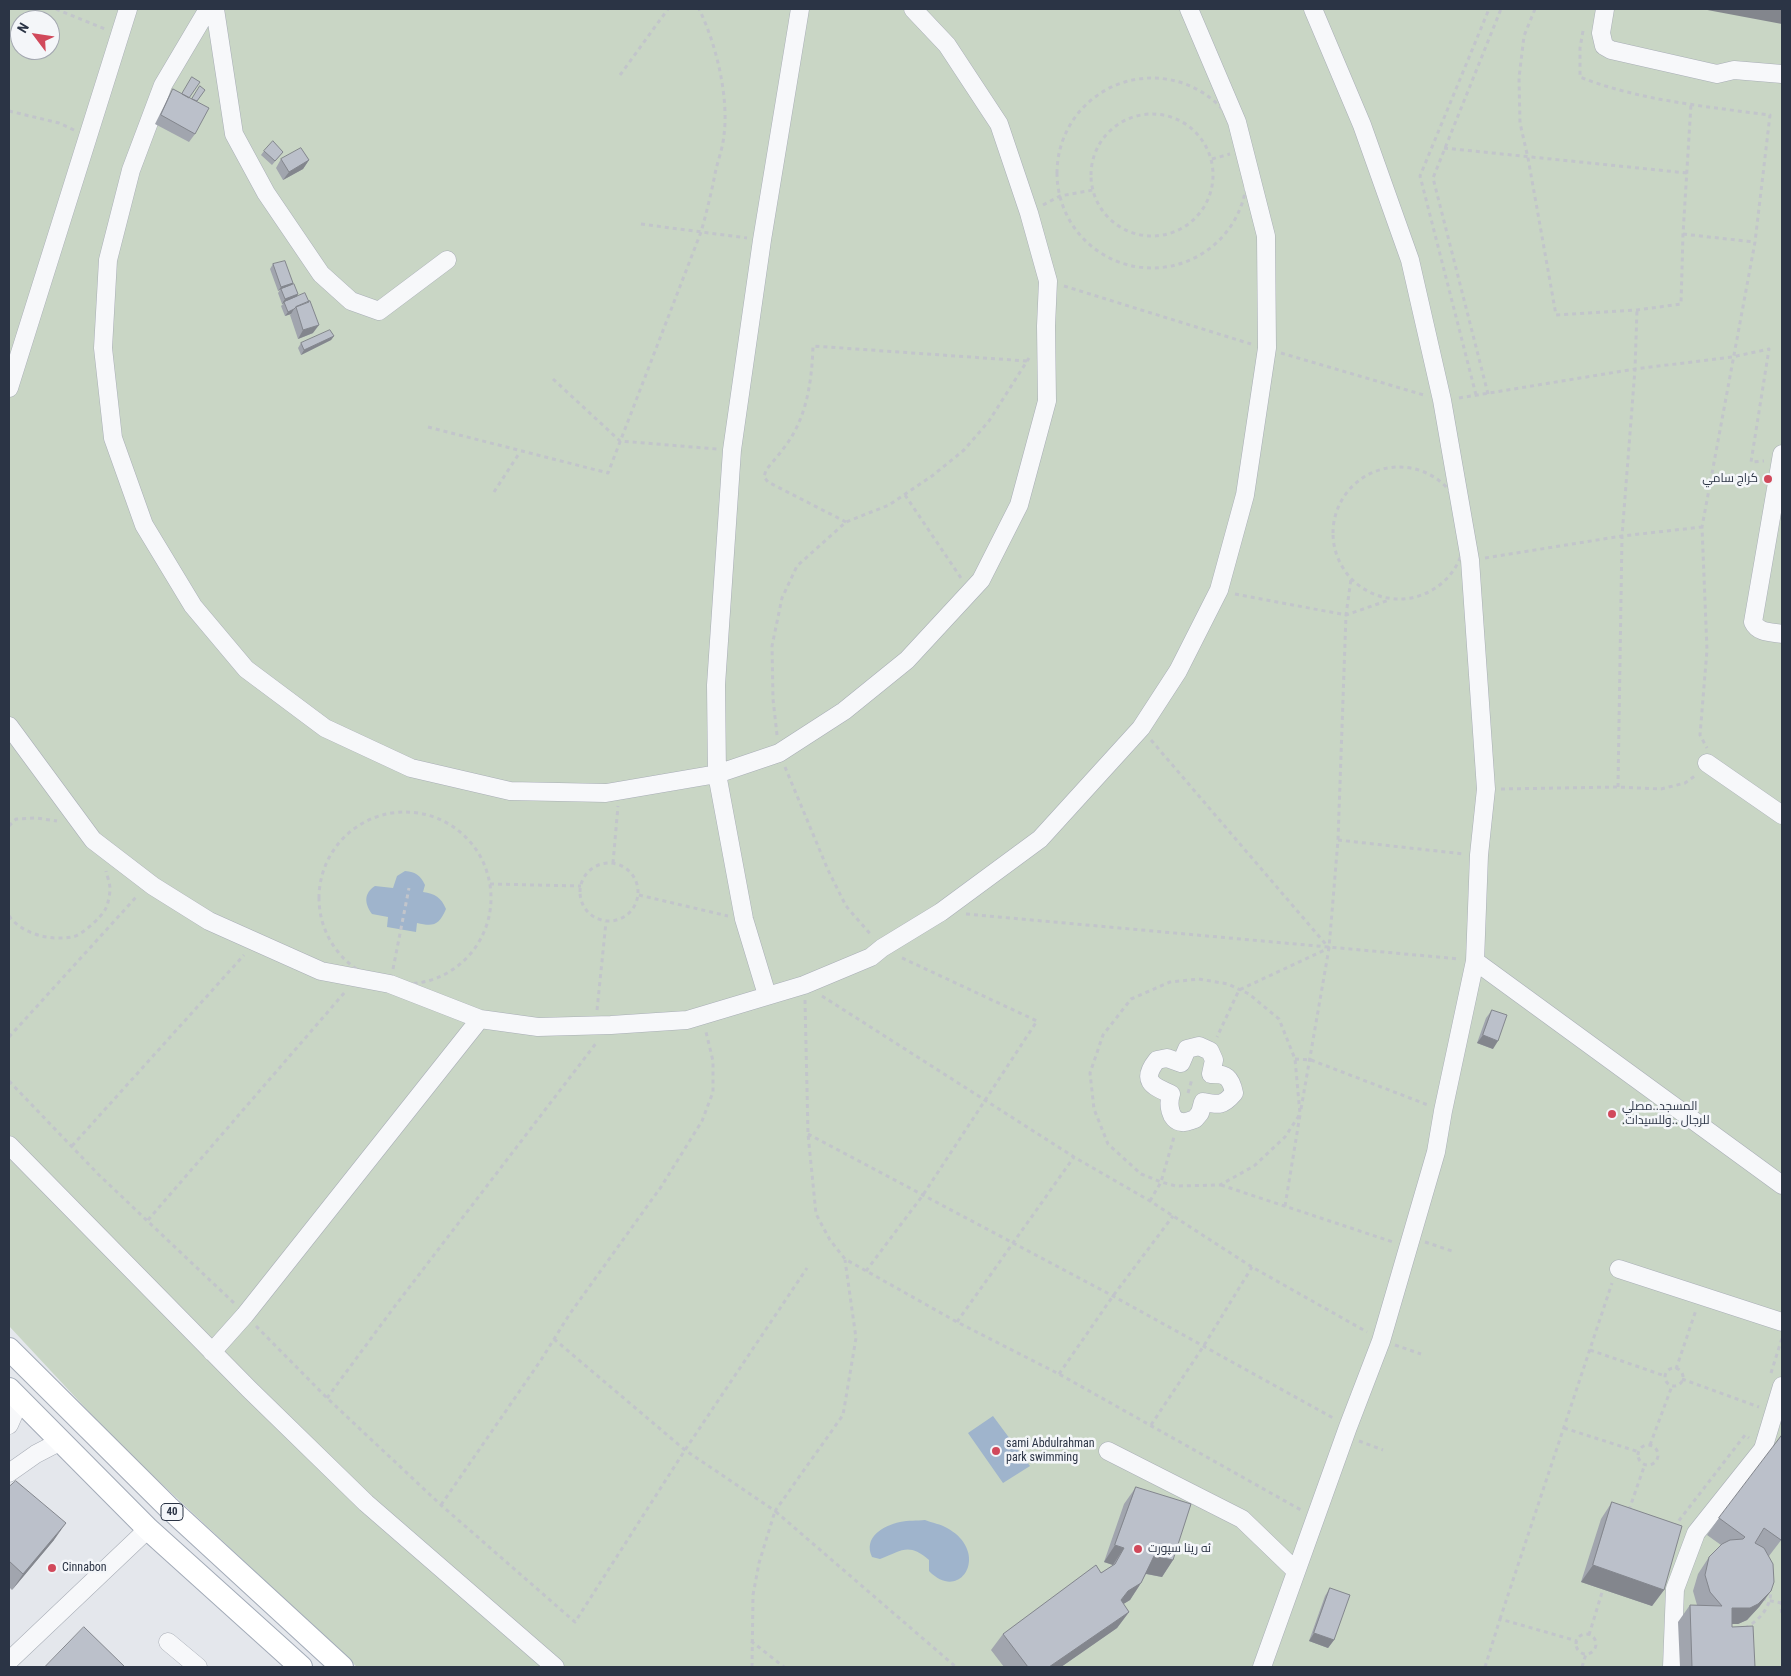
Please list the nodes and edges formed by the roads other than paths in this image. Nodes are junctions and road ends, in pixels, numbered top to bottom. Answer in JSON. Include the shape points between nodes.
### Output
{"nodes":[{"id":1,"x":128,"y":9,"type":"edge"},
{"id":2,"x":208,"y":9,"type":"edge"},
{"id":3,"x":215,"y":9,"type":"edge"},
{"id":4,"x":800,"y":9,"type":"edge"},
{"id":5,"x":913,"y":9,"type":"edge"},
{"id":6,"x":1189,"y":9,"type":"edge"},
{"id":7,"x":1313,"y":9,"type":"edge"},
{"id":8,"x":1605,"y":9,"type":"edge"},
{"id":9,"x":1782,"y":74,"type":"edge"},
{"id":10,"x":447,"y":260,"type":"dead end"},
{"id":11,"x":9,"y":388,"type":"edge"},
{"id":12,"x":1782,"y":456,"type":"edge"},
{"id":13,"x":1782,"y":634,"type":"edge"},
{"id":14,"x":9,"y":726,"type":"edge"},
{"id":15,"x":1707,"y":763,"type":"road end"},
{"id":16,"x":717,"y":774,"type":"junction"},
{"id":17,"x":1782,"y":815,"type":"edge"},
{"id":18,"x":1475,"y":961,"type":"junction"},
{"id":19,"x":767,"y":995,"type":"junction"},
{"id":20,"x":480,"y":1019,"type":"junction"},
{"id":21,"x":1179,"y":1121,"type":"joint"},
{"id":22,"x":9,"y":1145,"type":"edge"},
{"id":23,"x":1782,"y":1184,"type":"edge"},
{"id":24,"x":1622,"y":1270,"type":"road end"},
{"id":25,"x":1782,"y":1322,"type":"edge"},
{"id":26,"x":9,"y":1349,"type":"edge"},
{"id":27,"x":212,"y":1352,"type":"junction"},
{"id":28,"x":1782,"y":1386,"type":"edge"},
{"id":29,"x":14,"y":1394,"type":"edge"},
{"id":30,"x":9,"y":1425,"type":"edge"},
{"id":31,"x":60,"y":1441,"type":"junction"},
{"id":32,"x":1108,"y":1451,"type":"dead end"},
{"id":33,"x":9,"y":1473,"type":"edge"},
{"id":34,"x":148,"y":1529,"type":"junction"},
{"id":35,"x":1296,"y":1571,"type":"junction"},
{"id":36,"x":168,"y":1642,"type":"dead end"},
{"id":37,"x":9,"y":1661,"type":"edge"},
{"id":38,"x":198,"y":1667,"type":"edge"},
{"id":39,"x":301,"y":1667,"type":"edge"},
{"id":40,"x":342,"y":1667,"type":"edge"},
{"id":41,"x":555,"y":1667,"type":"edge"},
{"id":42,"x":1262,"y":1667,"type":"edge"},
{"id":43,"x":1672,"y":1667,"type":"edge"}],
"edges":[{"from":1,"to":11,"type":"street"},
{"from":2,"to":16,"type":"street","via":[[164,85],[132,170],[108,260],[103,348],[113,438],[144,525],[193,606],[246,669],[325,728],[411,768],[510,790],[606,793]]},
{"from":3,"to":10,"type":"street","via":[[234,134],[266,193],[321,274],[351,301],[379,311]]},
{"from":4,"to":16,"type":"street","via":[[732,450],[716,685]]},
{"from":5,"to":16,"type":"street","via":[[947,45],[999,124],[1048,281],[1047,401],[1019,505],[981,580],[907,660],[844,710],[779,752]]},
{"from":6,"to":19,"type":"street","via":[[1237,122],[1266,236],[1267,348],[1245,495],[1219,590],[1178,671],[1141,728],[1040,839],[941,912],[871,957],[804,985]]},
{"from":7,"to":18,"type":"street","via":[[1362,125],[1410,260],[1442,400],[1465,522],[1486,789],[1479,855]]},
{"from":8,"to":9,"type":"street","via":[[1601,33],[1604,46],[1611,50],[1718,74],[1734,70]]},
{"from":12,"to":13,"type":"street","via":[[1753,622],[1759,630]]},
{"from":14,"to":20,"type":"street","via":[[93,840],[209,921],[321,971],[390,984]]},
{"from":15,"to":17,"type":"street"},
{"from":16,"to":19,"type":"street","via":[[744,920]]},
{"from":18,"to":23,"type":"street"},
{"from":18,"to":35,"type":"street","via":[[1436,1152],[1381,1341]]},
{"from":19,"to":20,"type":"street","via":[[687,1020],[538,1027]]},
{"from":20,"to":27,"type":"street","via":[[245,1315]]},
{"from":21,"to":21,"type":"street","via":[[1195,1119],[1203,1102],[1217,1105],[1234,1093],[1229,1077],[1211,1074],[1214,1060],[1210,1051],[1199,1046],[1187,1049],[1181,1063],[1166,1058],[1157,1060],[1150,1069],[1149,1080],[1154,1087],[1171,1094],[1168,1104]]},
{"from":22,"to":27,"type":"street"},
{"from":24,"to":25,"type":"street"},
{"from":26,"to":40,"type":"main road","number":"40","via":[[168,1507]]},
{"from":27,"to":41,"type":"street","via":[[366,1504]]},
{"from":28,"to":43,"type":"street","via":[[1763,1449],[1696,1533],[1675,1589]]},
{"from":29,"to":30,"type":"street","via":[[16,1409]]},
{"from":29,"to":31,"type":"main road","number":"40"},
{"from":31,"to":33,"type":"street"},
{"from":31,"to":34,"type":"main road","number":"40"},
{"from":32,"to":35,"type":"street","via":[[1242,1519]]},
{"from":34,"to":37,"type":"street"},
{"from":34,"to":39,"type":"main road","number":"40"},
{"from":35,"to":42,"type":"street"},
{"from":36,"to":38,"type":"street"}]}
